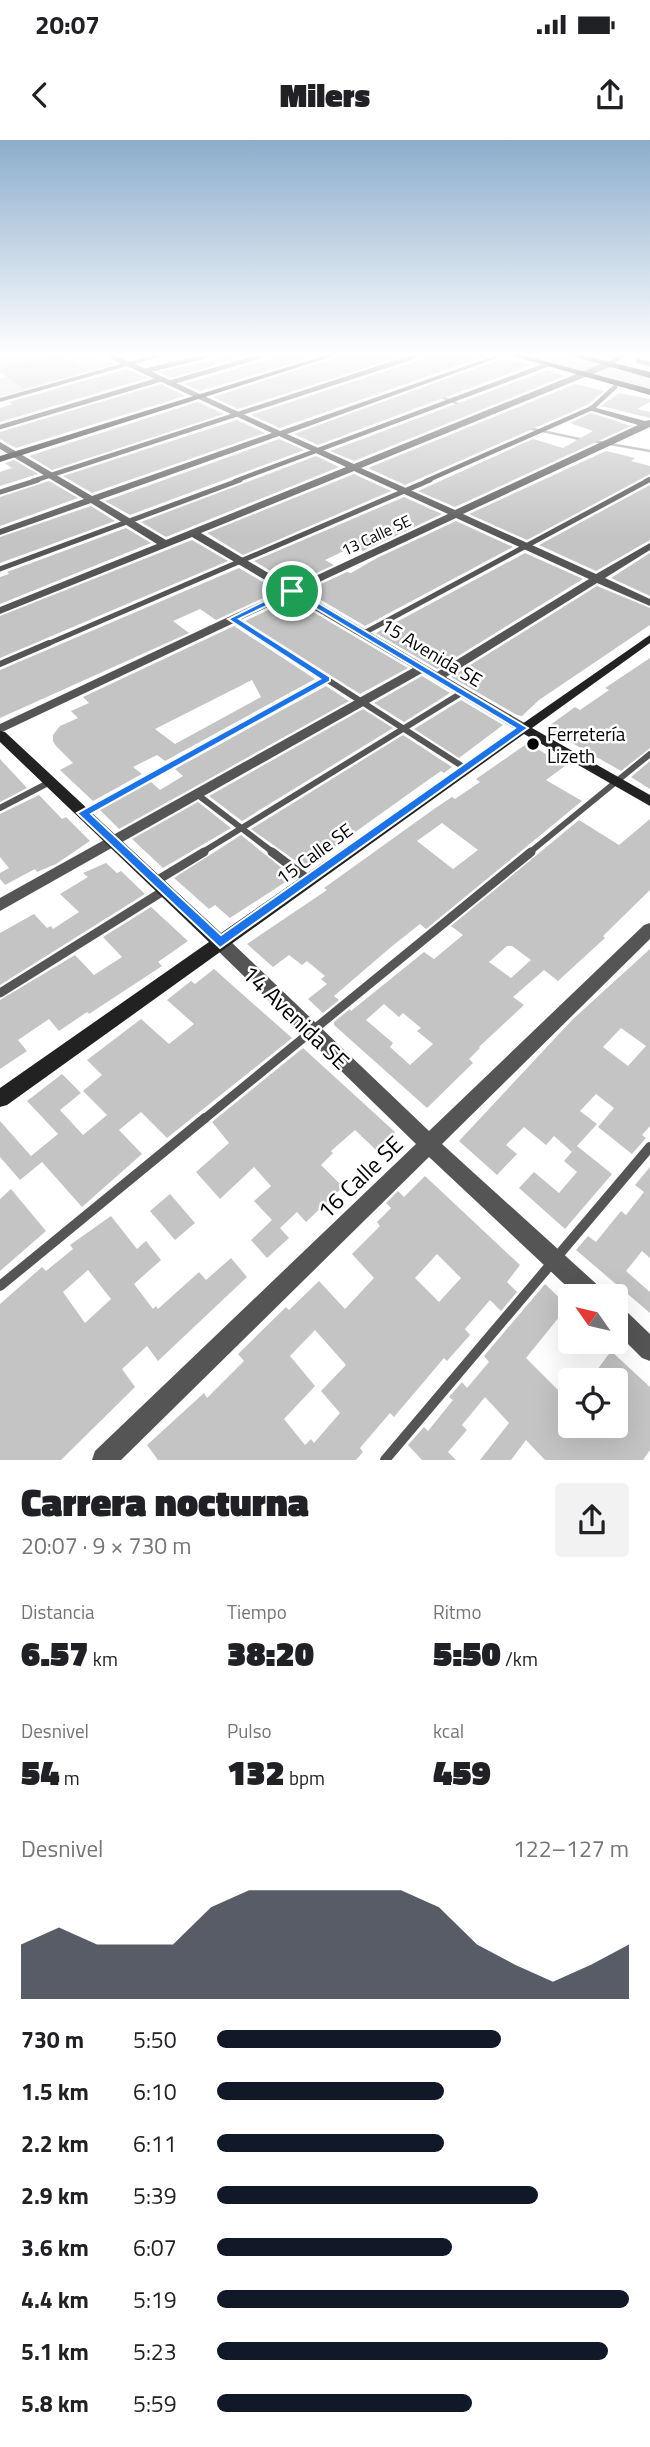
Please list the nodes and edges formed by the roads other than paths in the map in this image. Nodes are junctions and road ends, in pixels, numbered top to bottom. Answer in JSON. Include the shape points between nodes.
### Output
{"nodes":[{"id":1,"x":45,"y":415,"type":"edge"},
{"id":2,"x":142,"y":415,"type":"edge"},
{"id":3,"x":236,"y":415,"type":"edge"},
{"id":4,"x":239,"y":415,"type":"edge"},
{"id":5,"x":334,"y":415,"type":"edge"},
{"id":6,"x":415,"y":415,"type":"edge"},
{"id":7,"x":484,"y":415,"type":"edge"},
{"id":8,"x":578,"y":415,"type":"edge"},
{"id":9,"x":615,"y":415,"type":"edge"},
{"id":10,"x":648,"y":424,"type":"edge"},
{"id":11,"x":0,"y":427,"type":"edge"},
{"id":12,"x":282,"y":433,"type":"junction"},
{"id":13,"x":0,"y":445,"type":"edge"},
{"id":14,"x":318,"y":450,"type":"junction"},
{"id":15,"x":15,"y":454,"type":"junction"},
{"id":16,"x":0,"y":459,"type":"edge"},
{"id":17,"x":355,"y":467,"type":"junction"},
{"id":18,"x":48,"y":477,"type":"junction"},
{"id":19,"x":650,"y":479,"type":"edge"},
{"id":20,"x":404,"y":489,"type":"junction"},
{"id":21,"x":0,"y":492,"type":"edge"},
{"id":22,"x":90,"y":500,"type":"junction"},
{"id":23,"x":458,"y":514,"type":"junction"},
{"id":24,"x":126,"y":522,"type":"junction"},
{"id":25,"x":0,"y":532,"type":"edge"},
{"id":26,"x":195,"y":534,"type":"junction"},
{"id":27,"x":167,"y":545,"type":"junction"},
{"id":28,"x":526,"y":546,"type":"junction"},
{"id":29,"x":650,"y":546,"type":"edge"},
{"id":30,"x":240,"y":560,"type":"junction"},
{"id":31,"x":0,"y":569,"type":"edge"},
{"id":32,"x":595,"y":578,"type":"junction"},
{"id":33,"x":292,"y":591,"type":"junction"},
{"id":34,"x":650,"y":603,"type":"edge"},
{"id":35,"x":0,"y":611,"type":"edge"},
{"id":36,"x":233,"y":619,"type":"junction"},
{"id":37,"x":363,"y":634,"type":"junction"},
{"id":38,"x":650,"y":638,"type":"edge"},
{"id":39,"x":0,"y":664,"type":"edge"},
{"id":40,"x":422,"y":668,"type":"junction"},
{"id":41,"x":437,"y":677,"type":"junction"},
{"id":42,"x":327,"y":679,"type":"junction"},
{"id":43,"x":463,"y":692,"type":"junction"},
{"id":44,"x":362,"y":702,"type":"junction"},
{"id":45,"x":404,"y":728,"type":"junction"},
{"id":46,"x":523,"y":728,"type":"junction"},
{"id":47,"x":0,"y":729,"type":"edge"},
{"id":48,"x":0,"y":735,"type":"edge"},
{"id":49,"x":650,"y":754,"type":"edge"},
{"id":50,"x":465,"y":768,"type":"junction"},
{"id":51,"x":616,"y":781,"type":"junction"},
{"id":52,"x":50,"y":782,"type":"junction"},
{"id":53,"x":198,"y":795,"type":"junction"},
{"id":54,"x":650,"y":801,"type":"edge"},
{"id":55,"x":0,"y":808,"type":"edge"},
{"id":56,"x":83,"y":813,"type":"junction"},
{"id":57,"x":242,"y":828,"type":"junction"},
{"id":58,"x":113,"y":842,"type":"junction"},
{"id":59,"x":309,"y":880,"type":"junction"},
{"id":60,"x":160,"y":886,"type":"junction"},
{"id":61,"x":0,"y":905,"type":"edge"},
{"id":62,"x":650,"y":929,"type":"edge"},
{"id":63,"x":220,"y":943,"type":"junction"},
{"id":64,"x":0,"y":993,"type":"edge"},
{"id":65,"x":311,"y":1032,"type":"junction"},
{"id":66,"x":0,"y":1099,"type":"edge"},
{"id":67,"x":429,"y":1144,"type":"junction"},
{"id":68,"x":650,"y":1147,"type":"edge"},
{"id":69,"x":555,"y":1259,"type":"junction"},
{"id":70,"x":581,"y":1284,"type":"edge"},
{"id":71,"x":0,"y":1286,"type":"edge"},
{"id":72,"x":628,"y":1329,"type":"edge"},
{"id":73,"x":650,"y":1350,"type":"edge"},
{"id":74,"x":104,"y":1460,"type":"edge"},
{"id":75,"x":385,"y":1460,"type":"edge"}],
"edges":[{"from":1,"to":11,"type":"lane"},
{"from":2,"to":15,"type":"street"},
{"from":3,"to":18,"type":"lane"},
{"from":4,"to":12,"type":"street"},
{"from":5,"to":12,"type":"street"},
{"from":6,"to":14,"type":"lane"},
{"from":7,"to":17,"type":"street"},
{"from":8,"to":20,"type":"lane"},
{"from":9,"to":10,"type":"street"},
{"from":10,"to":23,"type":"street","name":"13 Calle SE"},
{"from":12,"to":14,"type":"street"},
{"from":12,"to":22,"type":"street"},
{"from":13,"to":15,"type":"street"},
{"from":14,"to":17,"type":"street"},
{"from":14,"to":24,"type":"lane"},
{"from":15,"to":16,"type":"street"},
{"from":15,"to":18,"type":"street"},
{"from":17,"to":20,"type":"street"},
{"from":17,"to":26,"type":"street"},
{"from":18,"to":21,"type":"lane"},
{"from":18,"to":22,"type":"street"},
{"from":19,"to":28,"type":"lane"},
{"from":20,"to":23,"type":"street"},
{"from":20,"to":30,"type":"lane"},
{"from":22,"to":24,"type":"street"},
{"from":22,"to":25,"type":"street"},
{"from":23,"to":28,"type":"street"},
{"from":23,"to":33,"type":"street","name":"13 Calle SE"},
{"from":24,"to":27,"type":"street"},
{"from":24,"to":31,"type":"lane"},
{"from":26,"to":27,"type":"street"},
{"from":26,"to":30,"type":"street","name":"15 Avenida SE"},
{"from":27,"to":35,"type":"street"},
{"from":28,"to":32,"type":"street"},
{"from":28,"to":37,"type":"lane"},
{"from":29,"to":32,"type":"street"},
{"from":30,"to":33,"type":"street","name":"15 Avenida SE"},
{"from":30,"to":39,"type":"lane"},
{"from":32,"to":34,"type":"street"},
{"from":32,"to":41,"type":"street"},
{"from":33,"to":36,"type":"street","name":"13 Calle SE"},
{"from":33,"to":37,"type":"street","name":"15 Avenida SE"},
{"from":36,"to":42,"type":"lane"},
{"from":36,"to":47,"type":"street","name":"13 Calle SE"},
{"from":37,"to":40,"type":"street","name":"15 Avenida SE"},
{"from":38,"to":46,"type":"street","name":"15 Calle SE"},
{"from":40,"to":41,"type":"street","name":"15 Avenida SE"},
{"from":40,"to":44,"type":"street"},
{"from":41,"to":43,"type":"street","name":"15 Avenida SE"},
{"from":42,"to":44,"type":"lane"},
{"from":42,"to":56,"type":"lane"},
{"from":43,"to":45,"type":"lane"},
{"from":43,"to":46,"type":"street","name":"15 Avenida SE"},
{"from":44,"to":45,"type":"lane"},
{"from":44,"to":53,"type":"street"},
{"from":45,"to":50,"type":"lane"},
{"from":45,"to":57,"type":"lane"},
{"from":46,"to":50,"type":"street","name":"15 Calle SE"},
{"from":46,"to":51,"type":"street","name":"15 Avenida SE"},
{"from":48,"to":52,"type":"street","name":"14 Avenida SE"},
{"from":49,"to":51,"type":"lane"},
{"from":50,"to":59,"type":"street","name":"15 Calle SE"},
{"from":51,"to":54,"type":"street","name":"15 Avenida SE"},
{"from":51,"to":65,"type":"lane"},
{"from":52,"to":55,"type":"lane"},
{"from":52,"to":56,"type":"street","name":"14 Avenida SE"},
{"from":53,"to":57,"type":"lane"},
{"from":53,"to":58,"type":"street"},
{"from":56,"to":58,"type":"street","name":"14 Avenida SE"},
{"from":57,"to":59,"type":"lane"},
{"from":57,"to":60,"type":"lane"},
{"from":58,"to":60,"type":"street","name":"14 Avenida SE"},
{"from":58,"to":61,"type":"street"},
{"from":59,"to":63,"type":"street","name":"15 Calle SE"},
{"from":60,"to":63,"type":"street","name":"14 Avenida SE"},
{"from":60,"to":64,"type":"lane"},
{"from":62,"to":67,"type":"street","name":"16 Calle SE"},
{"from":63,"to":65,"type":"street","name":"14 Avenida SE"},
{"from":63,"to":66,"type":"street","name":"15 Calle SE"},
{"from":65,"to":67,"type":"street","name":"14 Avenida SE"},
{"from":65,"to":71,"type":"lane"},
{"from":67,"to":69,"type":"street","name":"14 Avenida SE"},
{"from":67,"to":74,"type":"street","name":"16 Calle SE"},
{"from":68,"to":69,"type":"lane"},
{"from":69,"to":70,"type":"street","name":"14 Avenida SE"},
{"from":69,"to":75,"type":"lane"},
{"from":72,"to":73,"type":"street"}]}
